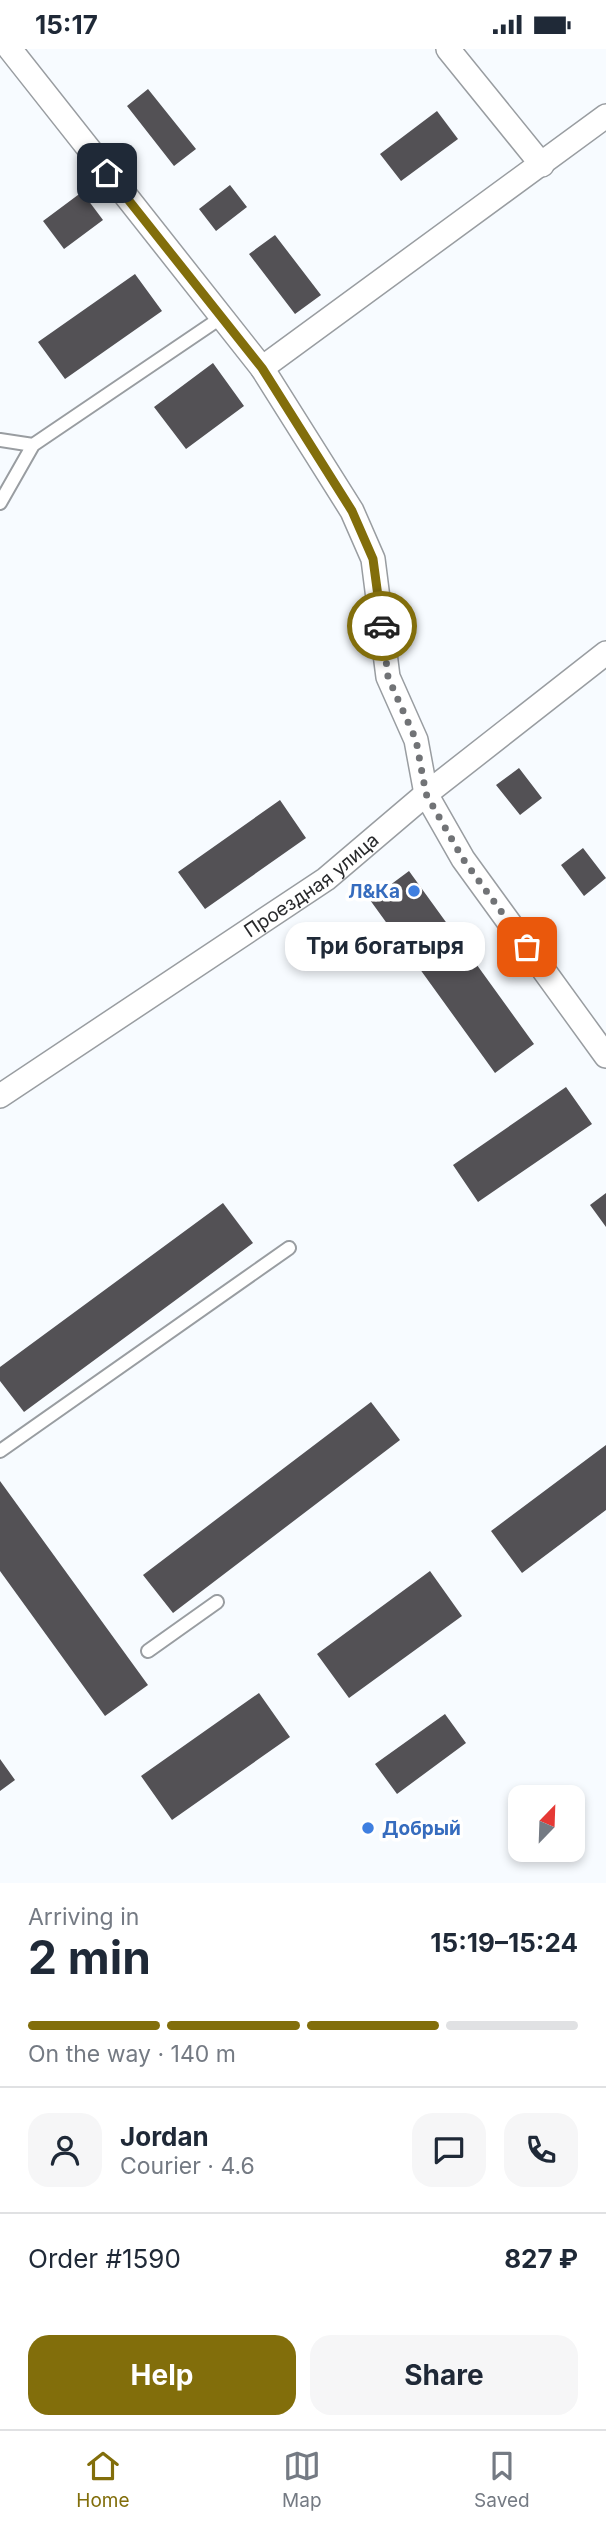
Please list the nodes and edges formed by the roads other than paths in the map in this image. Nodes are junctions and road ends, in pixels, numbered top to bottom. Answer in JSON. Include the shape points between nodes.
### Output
{"nodes":[{"id":1,"x":10,"y":49,"type":"edge"},
{"id":2,"x":448,"y":49,"type":"edge"},
{"id":3,"x":606,"y":116,"type":"edge"},
{"id":4,"x":542,"y":165,"type":"junction"},
{"id":5,"x":222,"y":317,"type":"junction"},
{"id":6,"x":262,"y":368,"type":"junction"},
{"id":7,"x":0,"y":440,"type":"edge"},
{"id":8,"x":33,"y":445,"type":"junction"},
{"id":9,"x":0,"y":503,"type":"edge"},
{"id":10,"x":606,"y":653,"type":"edge"},
{"id":11,"x":426,"y":794,"type":"junction"},
{"id":12,"x":606,"y":1056,"type":"edge"},
{"id":13,"x":0,"y":1095,"type":"edge"},
{"id":14,"x":289,"y":1248,"type":"dead end"},
{"id":15,"x":0,"y":1451,"type":"edge"},
{"id":16,"x":217,"y":1602,"type":"dead end"},
{"id":17,"x":148,"y":1651,"type":"dead end"}],
"edges":[{"from":1,"to":5,"type":"street"},
{"from":2,"to":4,"type":"street"},
{"from":3,"to":4,"type":"street"},
{"from":4,"to":6,"type":"street"},
{"from":5,"to":6,"type":"street"},
{"from":5,"to":8,"type":"lane"},
{"from":6,"to":11,"type":"street","via":[[352,511],[373,559],[388,677],[416,740]]},
{"from":7,"to":8,"type":"lane"},
{"from":8,"to":9,"type":"lane"},
{"from":10,"to":11,"type":"street","name":"Проездная улица"},
{"from":11,"to":12,"type":"street","via":[[463,859]]},
{"from":11,"to":13,"type":"street","name":"Проездная улица","via":[[326,879]]},
{"from":14,"to":15,"type":"lane"},
{"from":16,"to":17,"type":"lane"}]}
